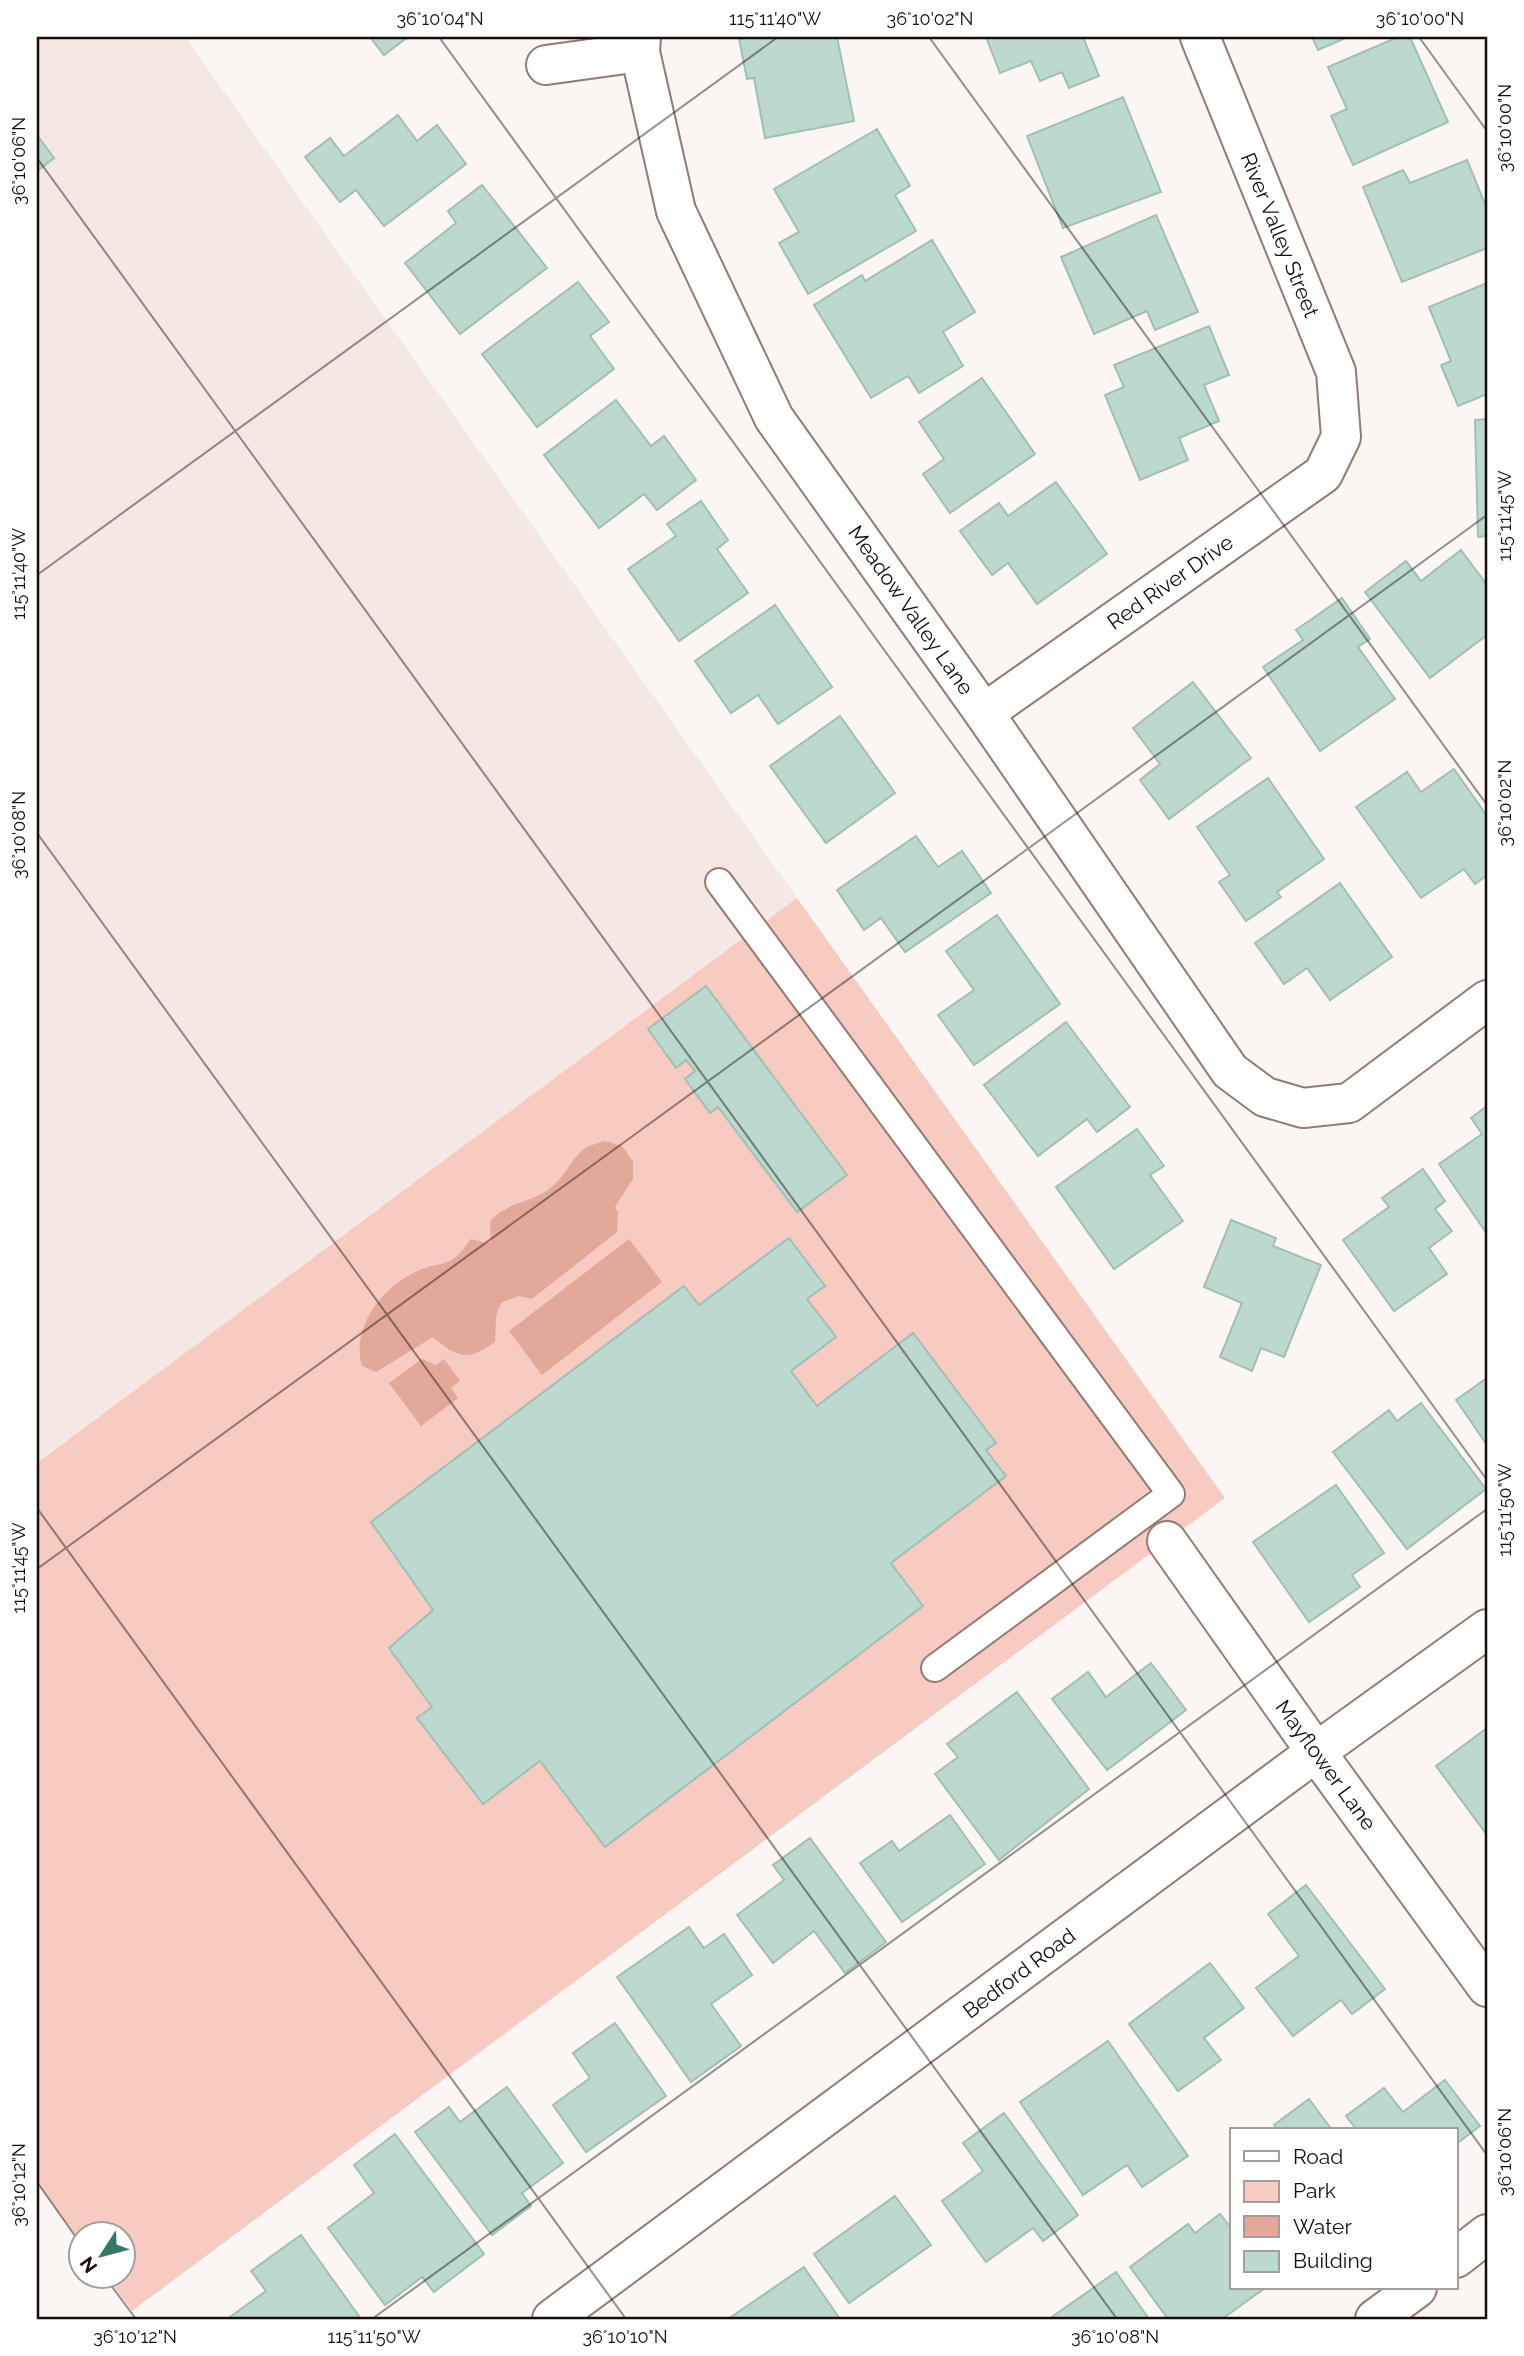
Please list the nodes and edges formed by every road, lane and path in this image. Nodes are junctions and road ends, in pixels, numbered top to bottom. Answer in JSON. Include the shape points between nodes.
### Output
{"nodes":[{"id":1,"x":1200,"y":37,"type":"edge"},
{"id":2,"x":640,"y":44,"type":"edge"},
{"id":3,"x":546,"y":65,"type":"dead end"},
{"id":4,"x":1341,"y":437,"type":"joint"},
{"id":5,"x":984,"y":713,"type":"junction"},
{"id":6,"x":719,"y":882,"type":"dead end"},
{"id":7,"x":1487,"y":1000,"type":"edge"},
{"id":8,"x":1156,"y":1526,"type":"junction"},
{"id":9,"x":1487,"y":1629,"type":"edge"},
{"id":10,"x":935,"y":1668,"type":"dead end"},
{"id":11,"x":1316,"y":1752,"type":"junction"},
{"id":12,"x":1487,"y":1987,"type":"edge"},
{"id":13,"x":1487,"y":2234,"type":"edge"},
{"id":14,"x":1458,"y":2256,"type":"edge"},
{"id":15,"x":1414,"y":2290,"type":"edge"},
{"id":16,"x":552,"y":2319,"type":"edge"},
{"id":17,"x":1375,"y":2319,"type":"edge"}],
"edges":[{"from":1,"to":4,"type":"street","name":"River Valley Street","via":[[1336,372]]},
{"from":2,"to":3,"type":"street"},
{"from":2,"to":5,"type":"street","name":"Meadow Valley Lane","via":[[676,211],[774,418]]},
{"from":4,"to":5,"type":"street","name":"Red River Drive","via":[[1323,474]]},
{"from":5,"to":7,"type":"street","name":"Meadow Valley Lane","via":[[1230,1071],[1265,1097],[1303,1108],[1349,1103]]},
{"from":6,"to":8,"type":"lane","via":[[1171,1494]]},
{"from":8,"to":10,"type":"lane"},
{"from":8,"to":11,"type":"street","name":"Mayflower Lane"},
{"from":9,"to":11,"type":"street","name":"Bedford Road"},
{"from":11,"to":12,"type":"street","name":"Mayflower Lane"},
{"from":11,"to":16,"type":"street","name":"Bedford Road"},
{"from":13,"to":14,"type":"street"},
{"from":15,"to":17,"type":"street"}]}
